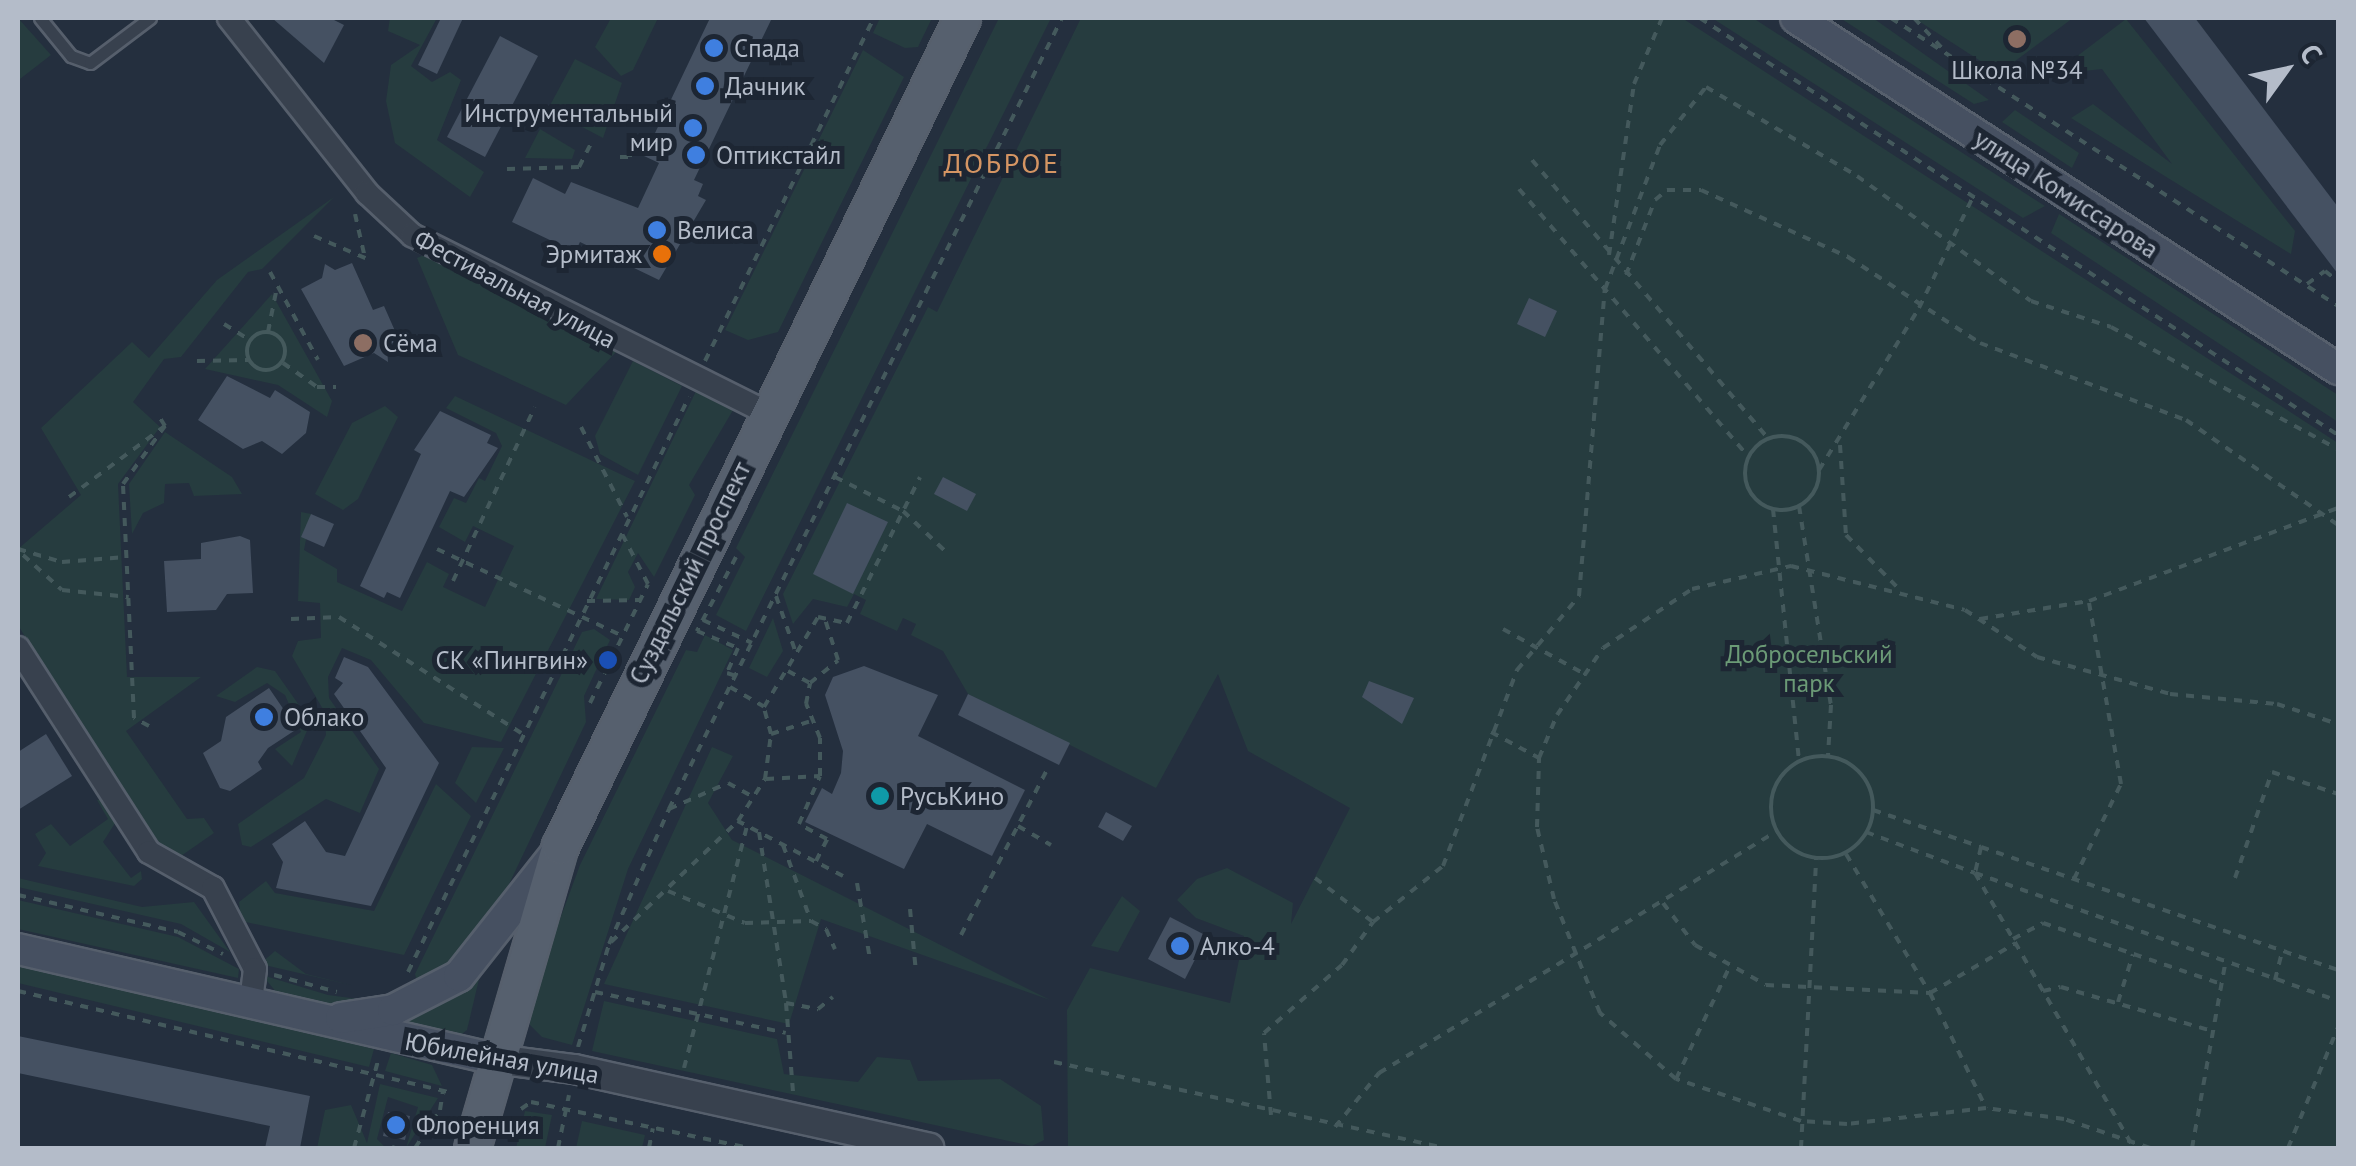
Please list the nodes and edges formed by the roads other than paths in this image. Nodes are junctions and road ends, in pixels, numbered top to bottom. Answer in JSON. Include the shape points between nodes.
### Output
{"nodes":[{"id":1,"x":40,"y":18,"type":"edge"},
{"id":2,"x":150,"y":18,"type":"edge"},
{"id":3,"x":229,"y":18,"type":"edge"},
{"id":4,"x":962,"y":18,"type":"edge"},
{"id":5,"x":1796,"y":18,"type":"edge"},
{"id":6,"x":2338,"y":370,"type":"edge"},
{"id":7,"x":768,"y":413,"type":"junction"},
{"id":8,"x":18,"y":648,"type":"edge"},
{"id":9,"x":560,"y":846,"type":"junction"},
{"id":10,"x":18,"y":950,"type":"edge"},
{"id":11,"x":250,"y":1002,"type":"junction"},
{"id":12,"x":314,"y":1020,"type":"junction"},
{"id":13,"x":494,"y":1059,"type":"junction"},
{"id":14,"x":470,"y":1144,"type":"edge"},
{"id":15,"x":929,"y":1148,"type":"edge"}],
"edges":[{"from":1,"to":2,"type":"lane","via":[[71,56],[90,63]]},
{"from":3,"to":7,"type":"street","name":"Фестивальная улица","via":[[367,194],[412,236]]},
{"from":4,"to":7,"type":"main road","name":"Суздальский проспект"},
{"from":5,"to":6,"type":"main road","name":"улица Комиссарова"},
{"from":7,"to":9,"type":"main road","name":"Суздальский проспект"},
{"from":8,"to":11,"type":"street","via":[[148,852],[214,888],[255,969]]},
{"from":9,"to":12,"type":"main road","via":[[458,976],[393,1010]]},
{"from":9,"to":13,"type":"main road","name":"Суздальский проспект"},
{"from":10,"to":11,"type":"main road","name":"Юбилейная улица"},
{"from":11,"to":12,"type":"main road","name":"Юбилейная улица"},
{"from":12,"to":13,"type":"main road","name":"Юбилейная улица"},
{"from":13,"to":14,"type":"main road","name":"Суздальский проспект"},
{"from":13,"to":15,"type":"street","name":"Юбилейная улица"}]}
